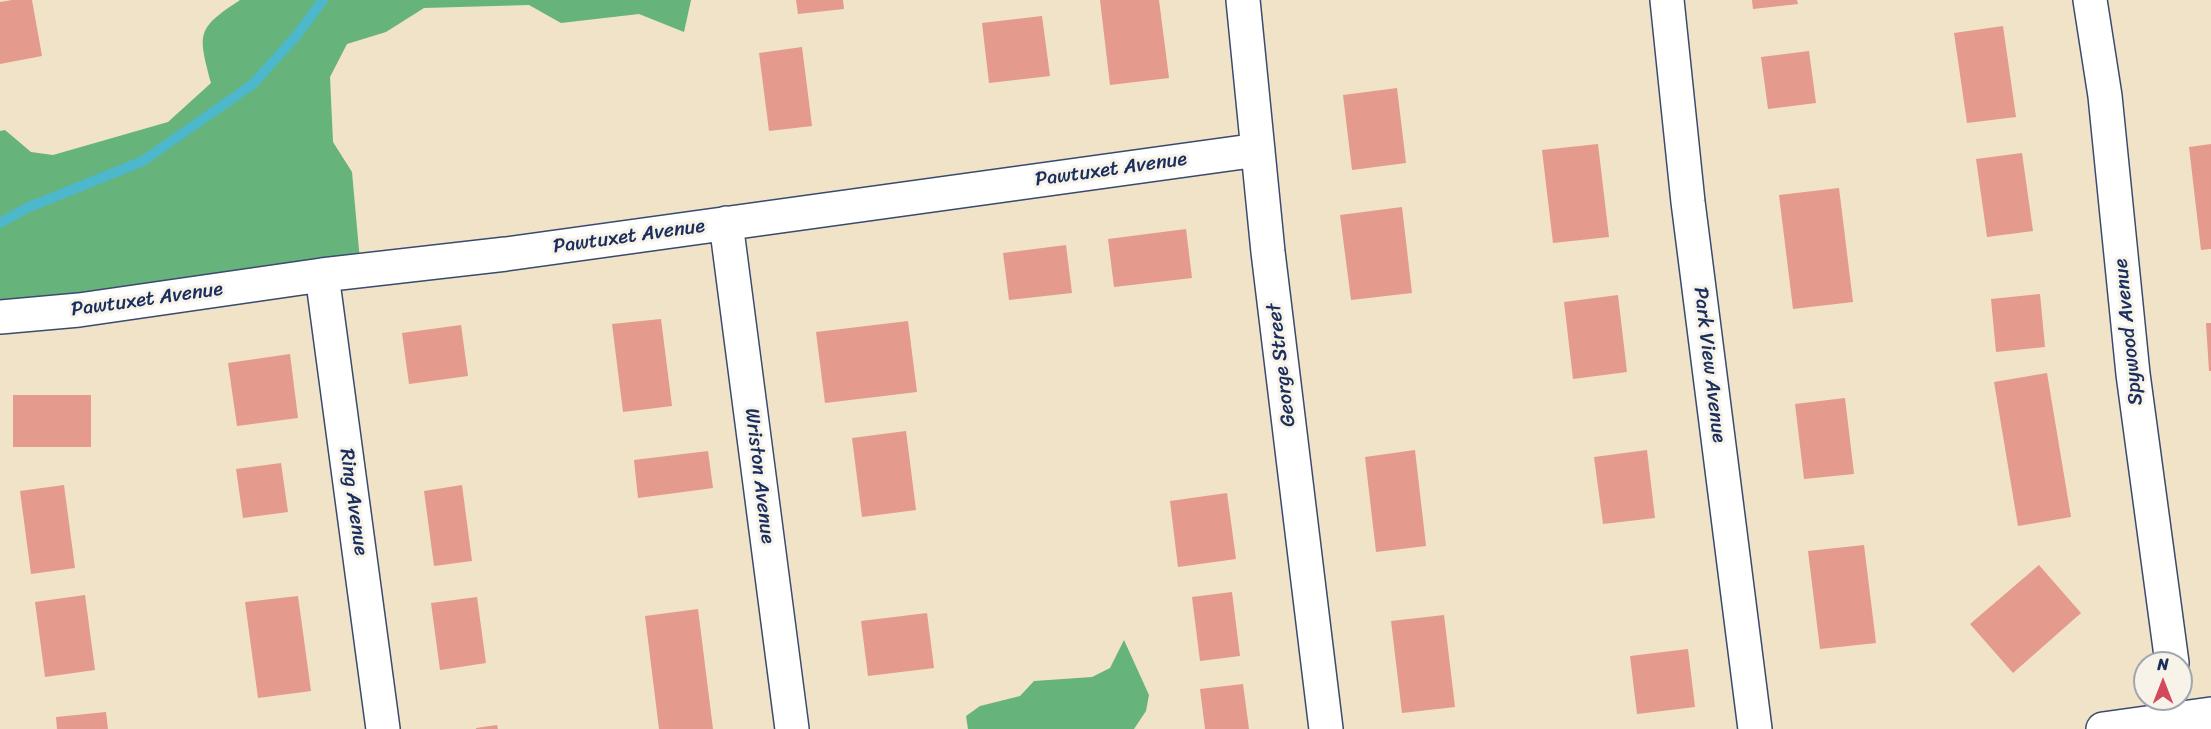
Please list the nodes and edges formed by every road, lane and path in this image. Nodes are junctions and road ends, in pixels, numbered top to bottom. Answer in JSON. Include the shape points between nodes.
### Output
{"nodes":[{"id":1,"x":1244,"y":0,"type":"edge"},
{"id":2,"x":1667,"y":0,"type":"edge"},
{"id":3,"x":2090,"y":0,"type":"edge"},
{"id":4,"x":1258,"y":150,"type":"junction"},
{"id":5,"x":726,"y":223,"type":"junction"},
{"id":6,"x":322,"y":275,"type":"junction"},
{"id":7,"x":0,"y":317,"type":"edge"},
{"id":8,"x":2170,"y":651,"type":"edge"},
{"id":9,"x":2166,"y":711,"type":"edge"},
{"id":10,"x":2193,"y":711,"type":"edge"},
{"id":11,"x":2211,"y":714,"type":"edge"},
{"id":12,"x":383,"y":729,"type":"edge"},
{"id":13,"x":792,"y":729,"type":"edge"},
{"id":14,"x":1326,"y":729,"type":"edge"},
{"id":15,"x":1755,"y":729,"type":"edge"},
{"id":16,"x":2103,"y":729,"type":"edge"}],
"edges":[{"from":1,"to":4,"type":"street","name":"George Street"},
{"from":2,"to":15,"type":"street","name":"Park View Avenue"},
{"from":3,"to":8,"type":"street","name":"Spywood Avenue","via":[[2105,96],[2133,374]]},
{"from":4,"to":5,"type":"street","name":"Pawtuxet Avenue"},
{"from":4,"to":14,"type":"street","name":"George Street"},
{"from":5,"to":6,"type":"street","name":"Pawtuxet Avenue"},
{"from":5,"to":13,"type":"street","name":"Wriston Avenue"},
{"from":6,"to":7,"type":"street","name":"Pawtuxet Avenue","via":[[79,310]]},
{"from":6,"to":12,"type":"street","name":"Ring Avenue"},
{"from":9,"to":16,"type":"street"},
{"from":10,"to":11,"type":"street"}]}
